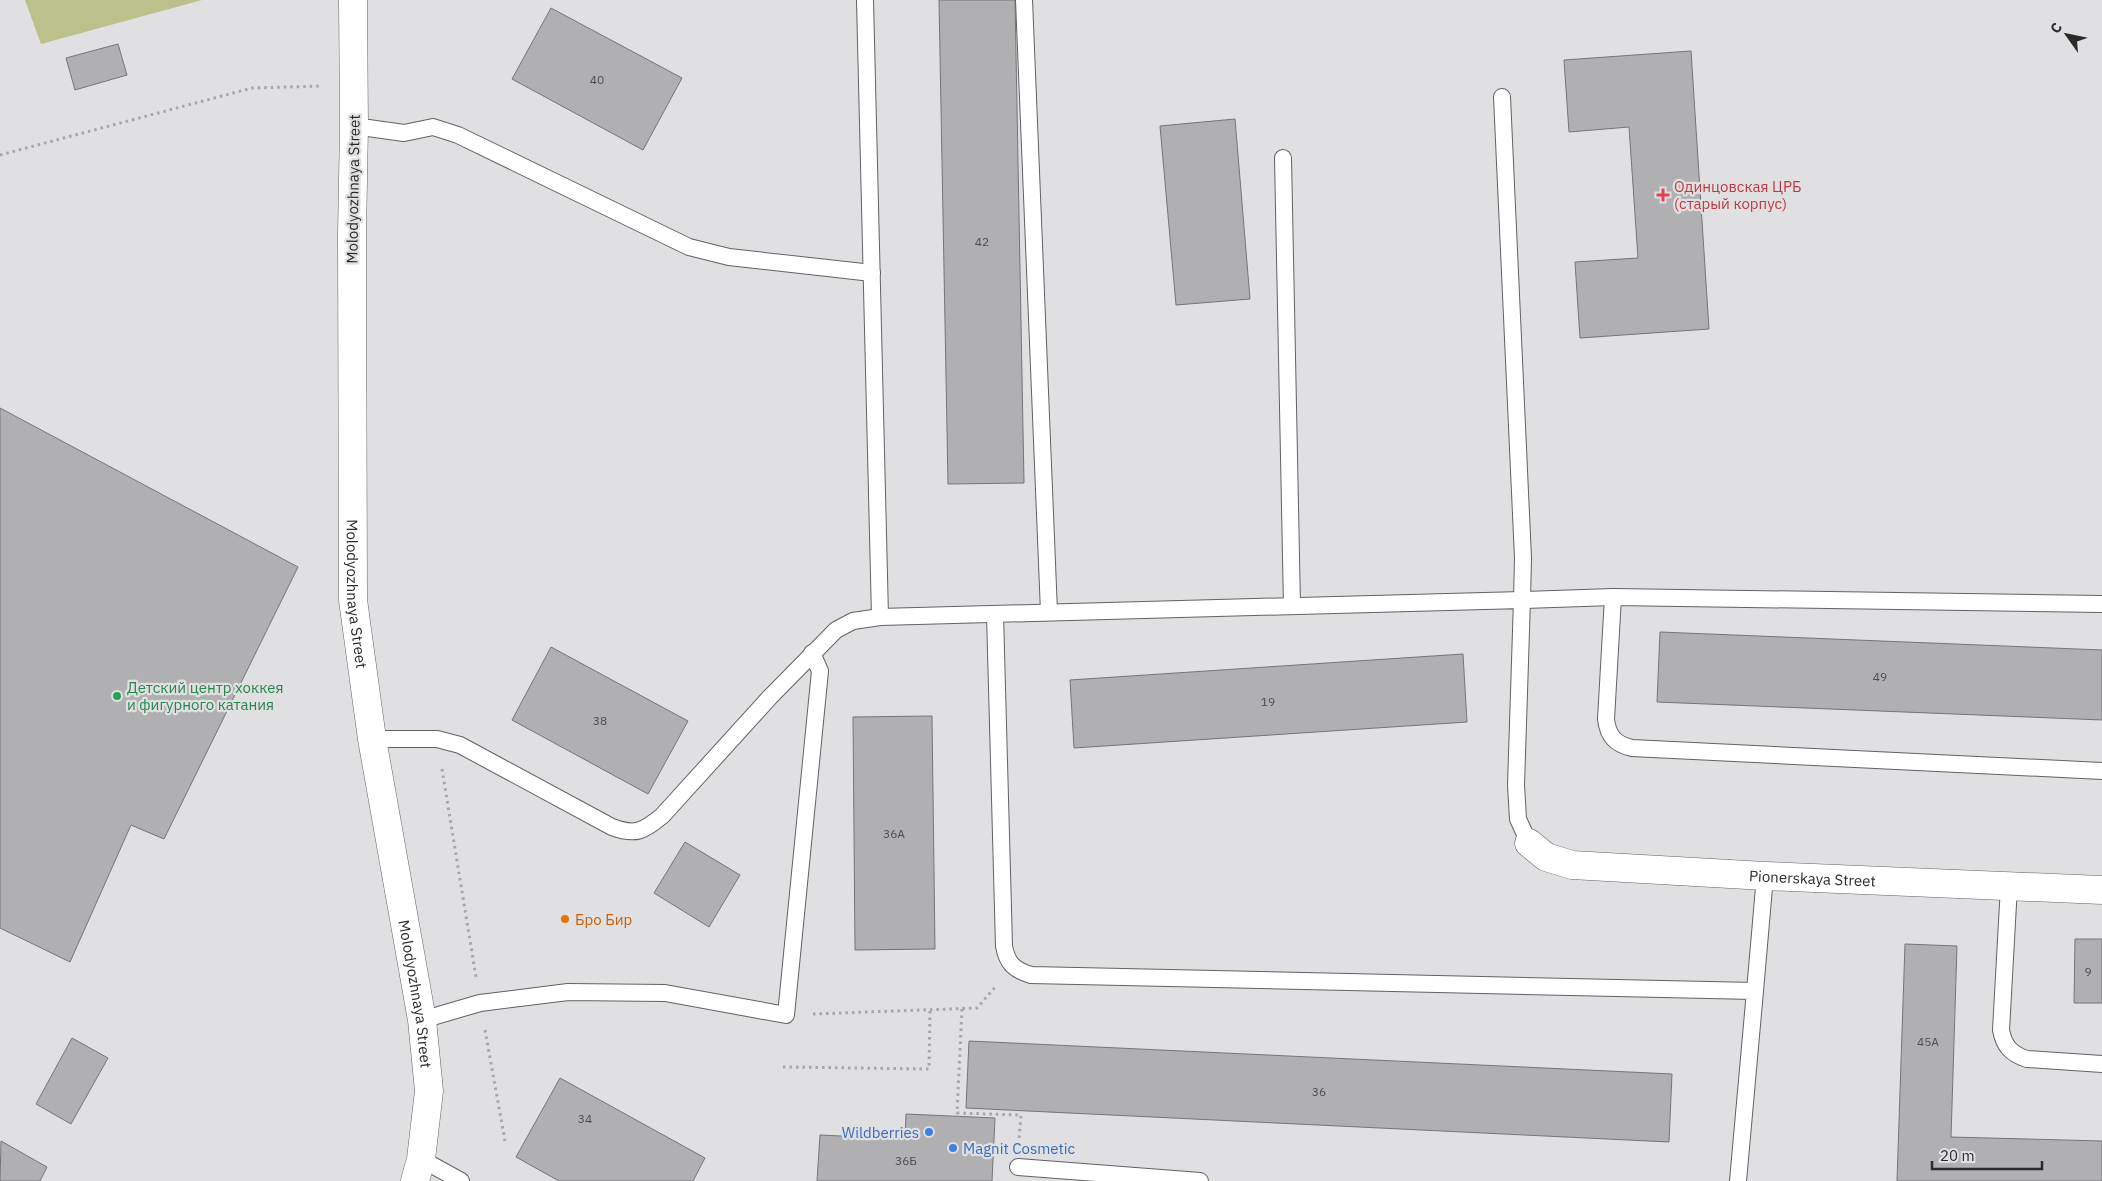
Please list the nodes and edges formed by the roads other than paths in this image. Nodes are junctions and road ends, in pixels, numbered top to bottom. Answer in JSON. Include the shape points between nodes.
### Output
{"nodes":[{"id":1,"x":354,"y":0,"type":"edge"},
{"id":2,"x":865,"y":0,"type":"edge"},
{"id":3,"x":1024,"y":0,"type":"edge"},
{"id":4,"x":1502,"y":98,"type":"dead end"},
{"id":5,"x":354,"y":126,"type":"junction"},
{"id":6,"x":1283,"y":158,"type":"dead end"},
{"id":7,"x":872,"y":273,"type":"junction"},
{"id":8,"x":1613,"y":598,"type":"junction"},
{"id":9,"x":1522,"y":600,"type":"junction"},
{"id":10,"x":2102,"y":604,"type":"edge"},
{"id":11,"x":1292,"y":606,"type":"junction"},
{"id":12,"x":1049,"y":612,"type":"junction"},
{"id":13,"x":995,"y":614,"type":"junction"},
{"id":14,"x":880,"y":617,"type":"junction"},
{"id":15,"x":812,"y":653,"type":"junction"},
{"id":16,"x":372,"y":739,"type":"junction"},
{"id":17,"x":2102,"y":771,"type":"edge"},
{"id":18,"x":1529,"y":843,"type":"joint"},
{"id":19,"x":1765,"y":876,"type":"junction"},
{"id":20,"x":2009,"y":886,"type":"junction"},
{"id":21,"x":2102,"y":890,"type":"edge"},
{"id":22,"x":1755,"y":991,"type":"junction"},
{"id":23,"x":422,"y":1020,"type":"junction"},
{"id":24,"x":2102,"y":1064,"type":"edge"},
{"id":25,"x":1018,"y":1167,"type":"road end"},
{"id":26,"x":418,"y":1170,"type":"edge"},
{"id":27,"x":461,"y":1181,"type":"edge"},
{"id":28,"x":1200,"y":1181,"type":"edge"},
{"id":29,"x":1738,"y":1181,"type":"edge"}],
"edges":[{"from":1,"to":5,"type":"street","name":"Molodyozhnaya Street"},
{"from":2,"to":7,"type":"lane"},
{"from":3,"to":12,"type":"lane"},
{"from":4,"to":9,"type":"lane"},
{"from":5,"to":7,"type":"lane","via":[[404,133],[433,127],[458,134],[689,247],[729,258]]},
{"from":5,"to":16,"type":"street","name":"Molodyozhnaya Street","via":[[354,600]]},
{"from":6,"to":11,"type":"lane"},
{"from":7,"to":14,"type":"lane"},
{"from":8,"to":9,"type":"lane"},
{"from":8,"to":10,"type":"lane"},
{"from":8,"to":17,"type":"lane","via":[[1606,720],[1610,734],[1621,745]]},
{"from":9,"to":11,"type":"lane"},
{"from":9,"to":18,"type":"lane","via":[[1516,785],[1518,819]]},
{"from":11,"to":12,"type":"lane"},
{"from":12,"to":13,"type":"lane"},
{"from":13,"to":14,"type":"lane"},
{"from":13,"to":22,"type":"lane","via":[[1004,946],[1006,957],[1020,972]]},
{"from":14,"to":15,"type":"lane","via":[[853,622],[836,630]]},
{"from":15,"to":16,"type":"lane","via":[[662,816],[637,832],[612,827],[460,745],[437,739]]},
{"from":15,"to":23,"type":"lane","via":[[820,671],[786,1015],[665,992],[568,992],[480,1003]]},
{"from":16,"to":23,"type":"street","name":"Molodyozhnaya Street"},
{"from":18,"to":19,"type":"street","name":"Pionerskaya Street","via":[[1546,856],[1572,865]]},
{"from":19,"to":20,"type":"street","name":"Pionerskaya Street"},
{"from":19,"to":22,"type":"lane"},
{"from":20,"to":21,"type":"street","name":"Pionerskaya Street"},
{"from":20,"to":24,"type":"lane","via":[[2003,1040],[2016,1056]]},
{"from":22,"to":29,"type":"lane"},
{"from":23,"to":26,"type":"street","name":"Molodyozhnaya Street","via":[[430,1091]]},
{"from":25,"to":28,"type":"lane"},
{"from":26,"to":27,"type":"lane"}]}
